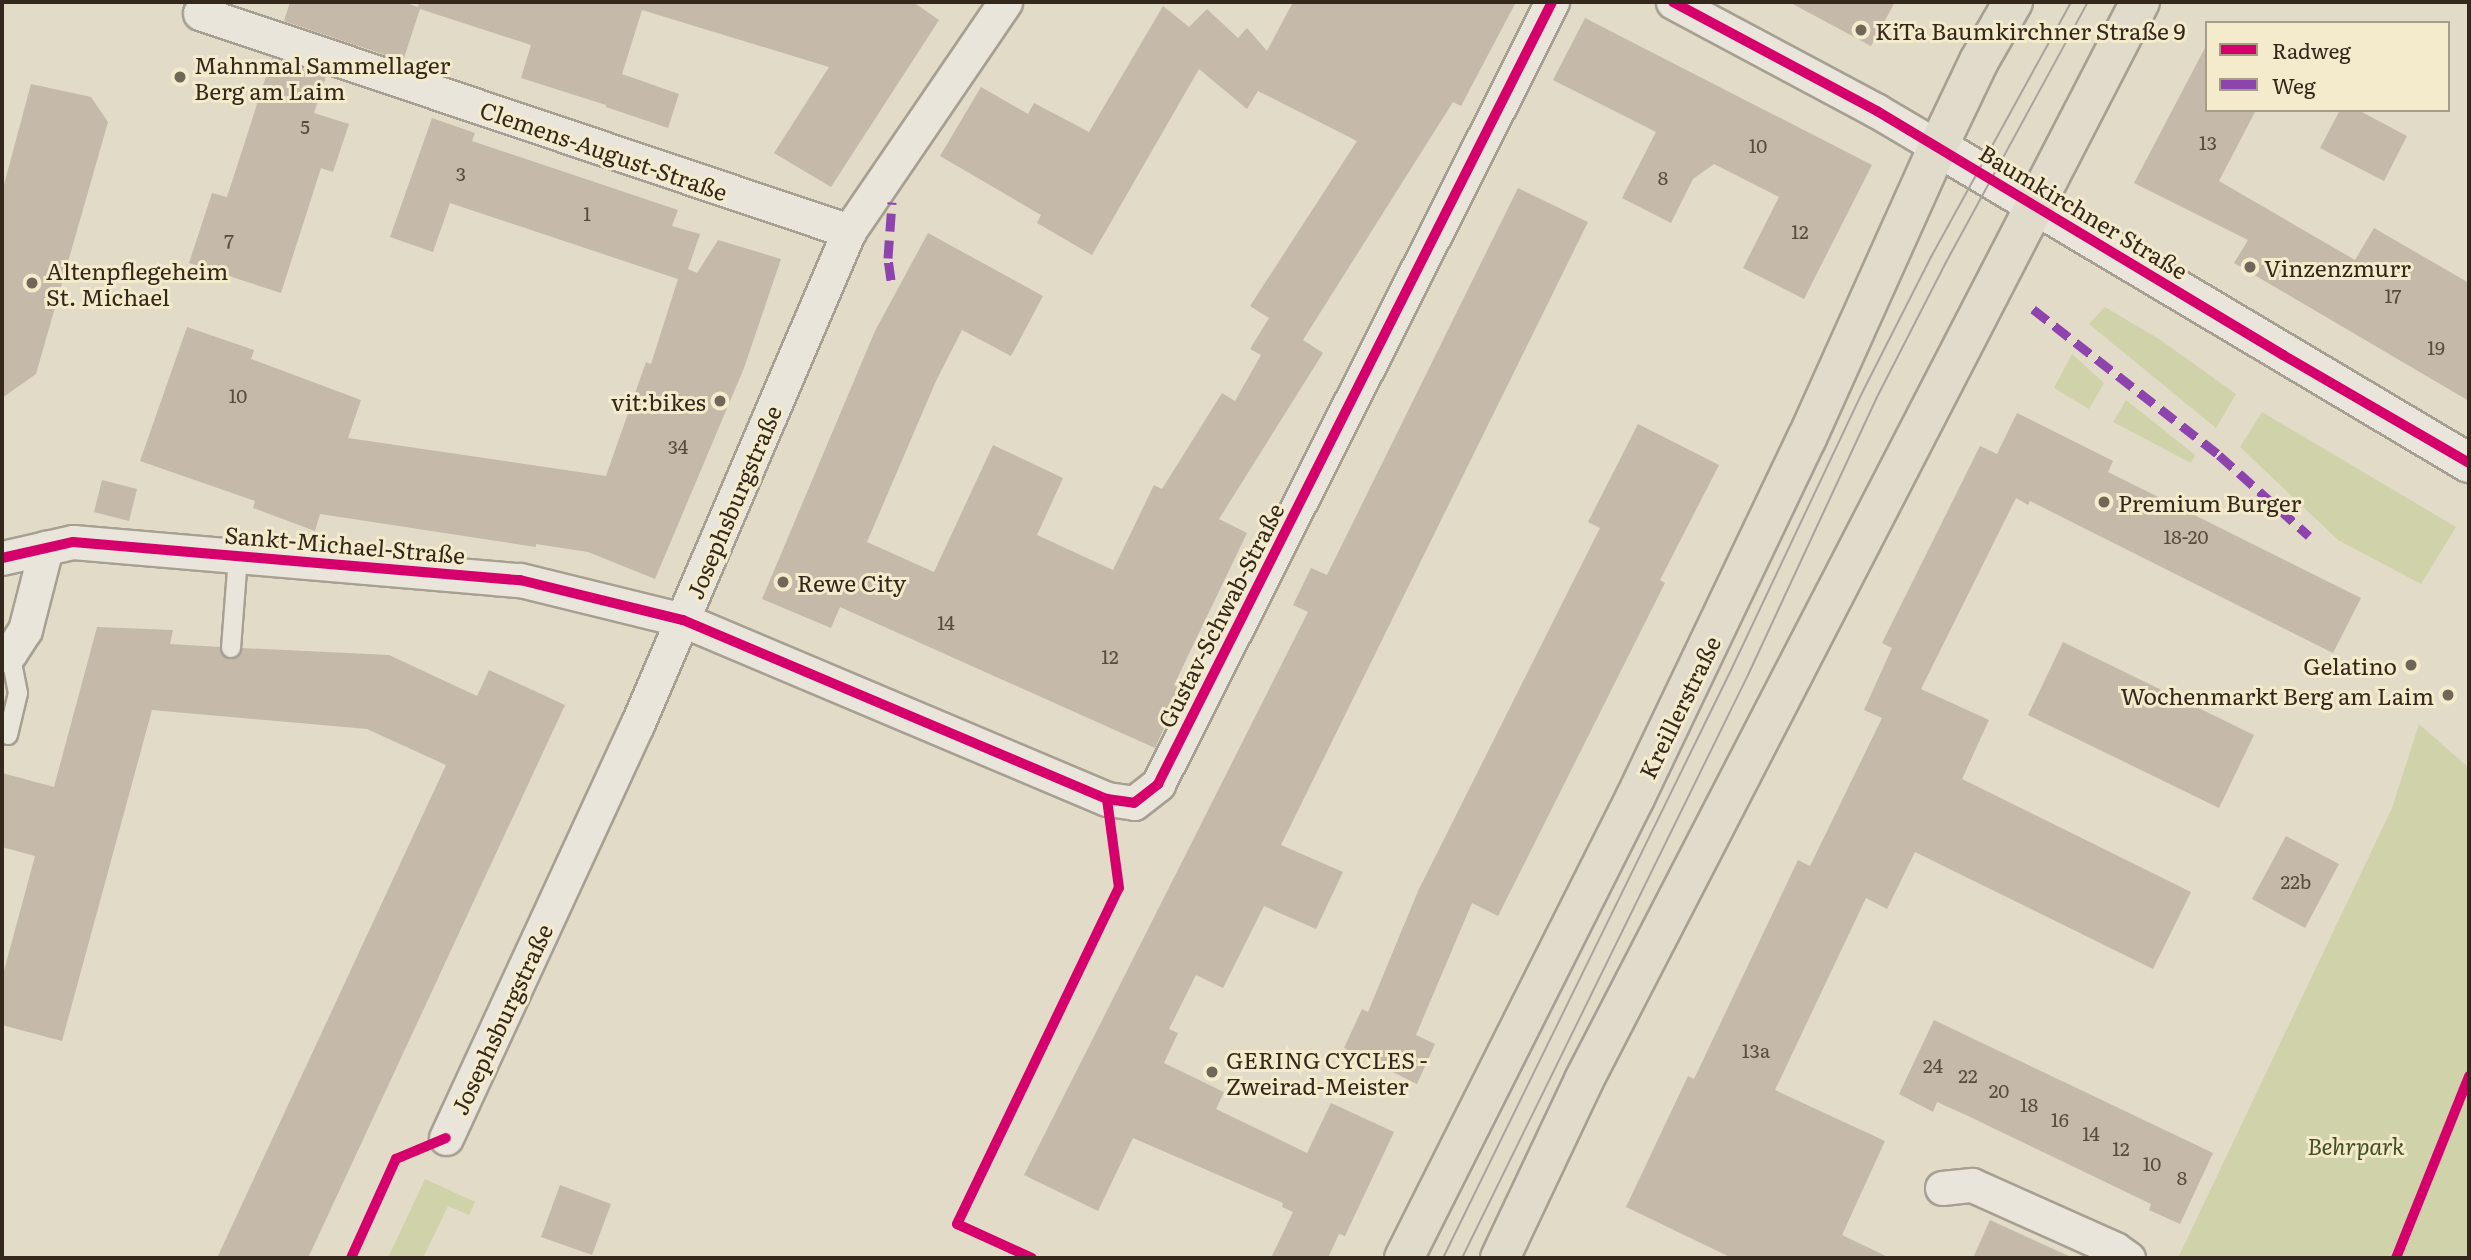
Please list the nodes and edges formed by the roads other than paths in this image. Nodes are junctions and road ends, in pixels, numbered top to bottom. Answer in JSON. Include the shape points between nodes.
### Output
{"nodes":[{"id":1,"x":1005,"y":2,"type":"edge"},
{"id":2,"x":1552,"y":2,"type":"edge"},
{"id":3,"x":1673,"y":2,"type":"edge"},
{"id":4,"x":2013,"y":2,"type":"edge"},
{"id":5,"x":2140,"y":2,"type":"edge"},
{"id":6,"x":200,"y":13,"type":"dead end"},
{"id":7,"x":1938,"y":147,"type":"junction"},
{"id":8,"x":2036,"y":207,"type":"junction"},
{"id":9,"x":849,"y":231,"type":"junction"},
{"id":10,"x":2469,"y":463,"type":"edge"},
{"id":11,"x":46,"y":548,"type":"junction"},
{"id":12,"x":238,"y":556,"type":"junction"},
{"id":13,"x":2,"y":558,"type":"edge"},
{"id":14,"x":683,"y":620,"type":"junction"},
{"id":15,"x":231,"y":648,"type":"dead end"},
{"id":16,"x":6,"y":654,"type":"edge"},
{"id":17,"x":8,"y":734,"type":"dead end"},
{"id":18,"x":446,"y":1138,"type":"dead end"},
{"id":19,"x":1942,"y":1188,"type":"dead end"},
{"id":20,"x":1404,"y":1258,"type":"edge"},
{"id":21,"x":1500,"y":1258,"type":"edge"},
{"id":22,"x":2127,"y":1258,"type":"edge"}],
"edges":[{"from":1,"to":9,"type":"street","name":"Josephsburgstraße"},
{"from":2,"to":14,"type":"street","name":"Gustav-Schwab-Straße","via":[[1158,784],[1134,803],[1107,799]]},
{"from":3,"to":7,"type":"street","name":"Baumkirchner Straße"},
{"from":4,"to":7,"type":"main road","name":"Kreillerstraße"},
{"from":5,"to":8,"type":"main road"},
{"from":6,"to":9,"type":"street","name":"Clemens-August-Straße"},
{"from":7,"to":8,"type":"main road","name":"Baumkirchner Straße"},
{"from":7,"to":20,"type":"main road","name":"Kreillerstraße","via":[[1729,603]]},
{"from":8,"to":10,"type":"main road","name":"Baumkirchner Straße"},
{"from":8,"to":21,"type":"main road","via":[[1584,1080]]},
{"from":9,"to":14,"type":"street","name":"Josephsburgstraße"},
{"from":11,"to":12,"type":"street","name":"Sankt-Michael-Straße","via":[[73,542]]},
{"from":11,"to":13,"type":"street","name":"Sankt-Michael-Straße"},
{"from":11,"to":16,"type":"street","via":[[25,630]]},
{"from":12,"to":14,"type":"street","name":"Sankt-Michael-Straße","via":[[520,580]]},
{"from":12,"to":15,"type":"lane"},
{"from":14,"to":18,"type":"street","name":"Josephsburgstraße"},
{"from":16,"to":17,"type":"lane","via":[[18,693]]},
{"from":19,"to":22,"type":"street","via":[[1972,1185]]}]}
